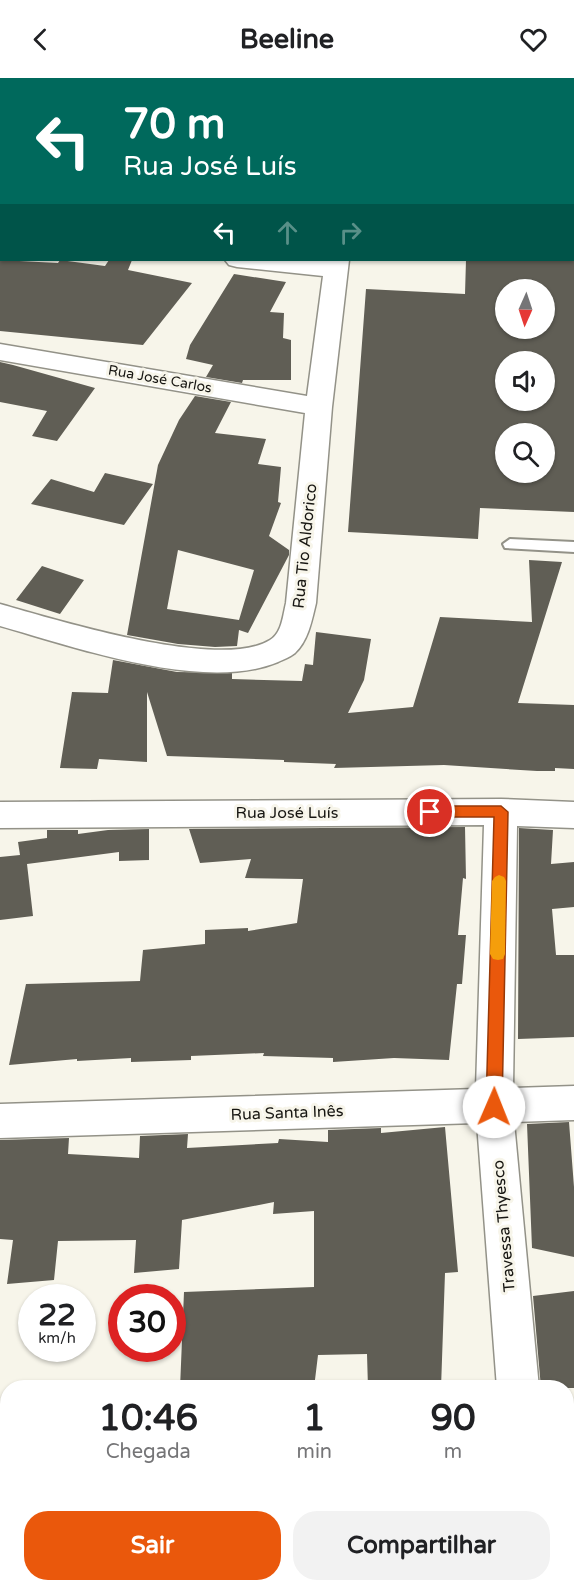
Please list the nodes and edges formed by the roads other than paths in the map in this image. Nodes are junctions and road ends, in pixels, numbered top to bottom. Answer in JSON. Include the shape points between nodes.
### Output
{"nodes":[{"id":1,"x":257,"y":261,"type":"edge"},
{"id":2,"x":336,"y":265,"type":"edge"},
{"id":3,"x":0,"y":352,"type":"edge"},
{"id":4,"x":319,"y":407,"type":"junction"},
{"id":5,"x":510,"y":544,"type":"dead end"},
{"id":6,"x":574,"y":547,"type":"edge"},
{"id":7,"x":0,"y":615,"type":"edge"},
{"id":8,"x":501,"y":812,"type":"junction"},
{"id":9,"x":0,"y":814,"type":"edge"},
{"id":10,"x":574,"y":814,"type":"edge"},
{"id":11,"x":574,"y":1102,"type":"edge"},
{"id":12,"x":494,"y":1107,"type":"junction"},
{"id":13,"x":0,"y":1121,"type":"edge"},
{"id":14,"x":517,"y":1380,"type":"edge"}],
"edges":[{"from":1,"to":2,"type":"street"},
{"from":2,"to":4,"type":"street","name":"Rua Tio Aldorico"},
{"from":3,"to":4,"type":"street","name":"Rua José Carlos"},
{"from":4,"to":7,"type":"street","name":"Rua Tio Aldorico","via":[[301,603],[295,629],[284,646],[271,655],[195,660],[112,645]]},
{"from":5,"to":6,"type":"lane"},
{"from":8,"to":9,"type":"street","name":"Rua José Luís"},
{"from":8,"to":10,"type":"street","name":"Rua José Luís"},
{"from":8,"to":12,"type":"street","name":"Travessa Thyesco"},
{"from":11,"to":12,"type":"street","name":"Rua Santa Inês"},
{"from":12,"to":13,"type":"street","name":"Rua Santa Inês"},
{"from":12,"to":14,"type":"street","name":"Travessa Thyesco"}]}
